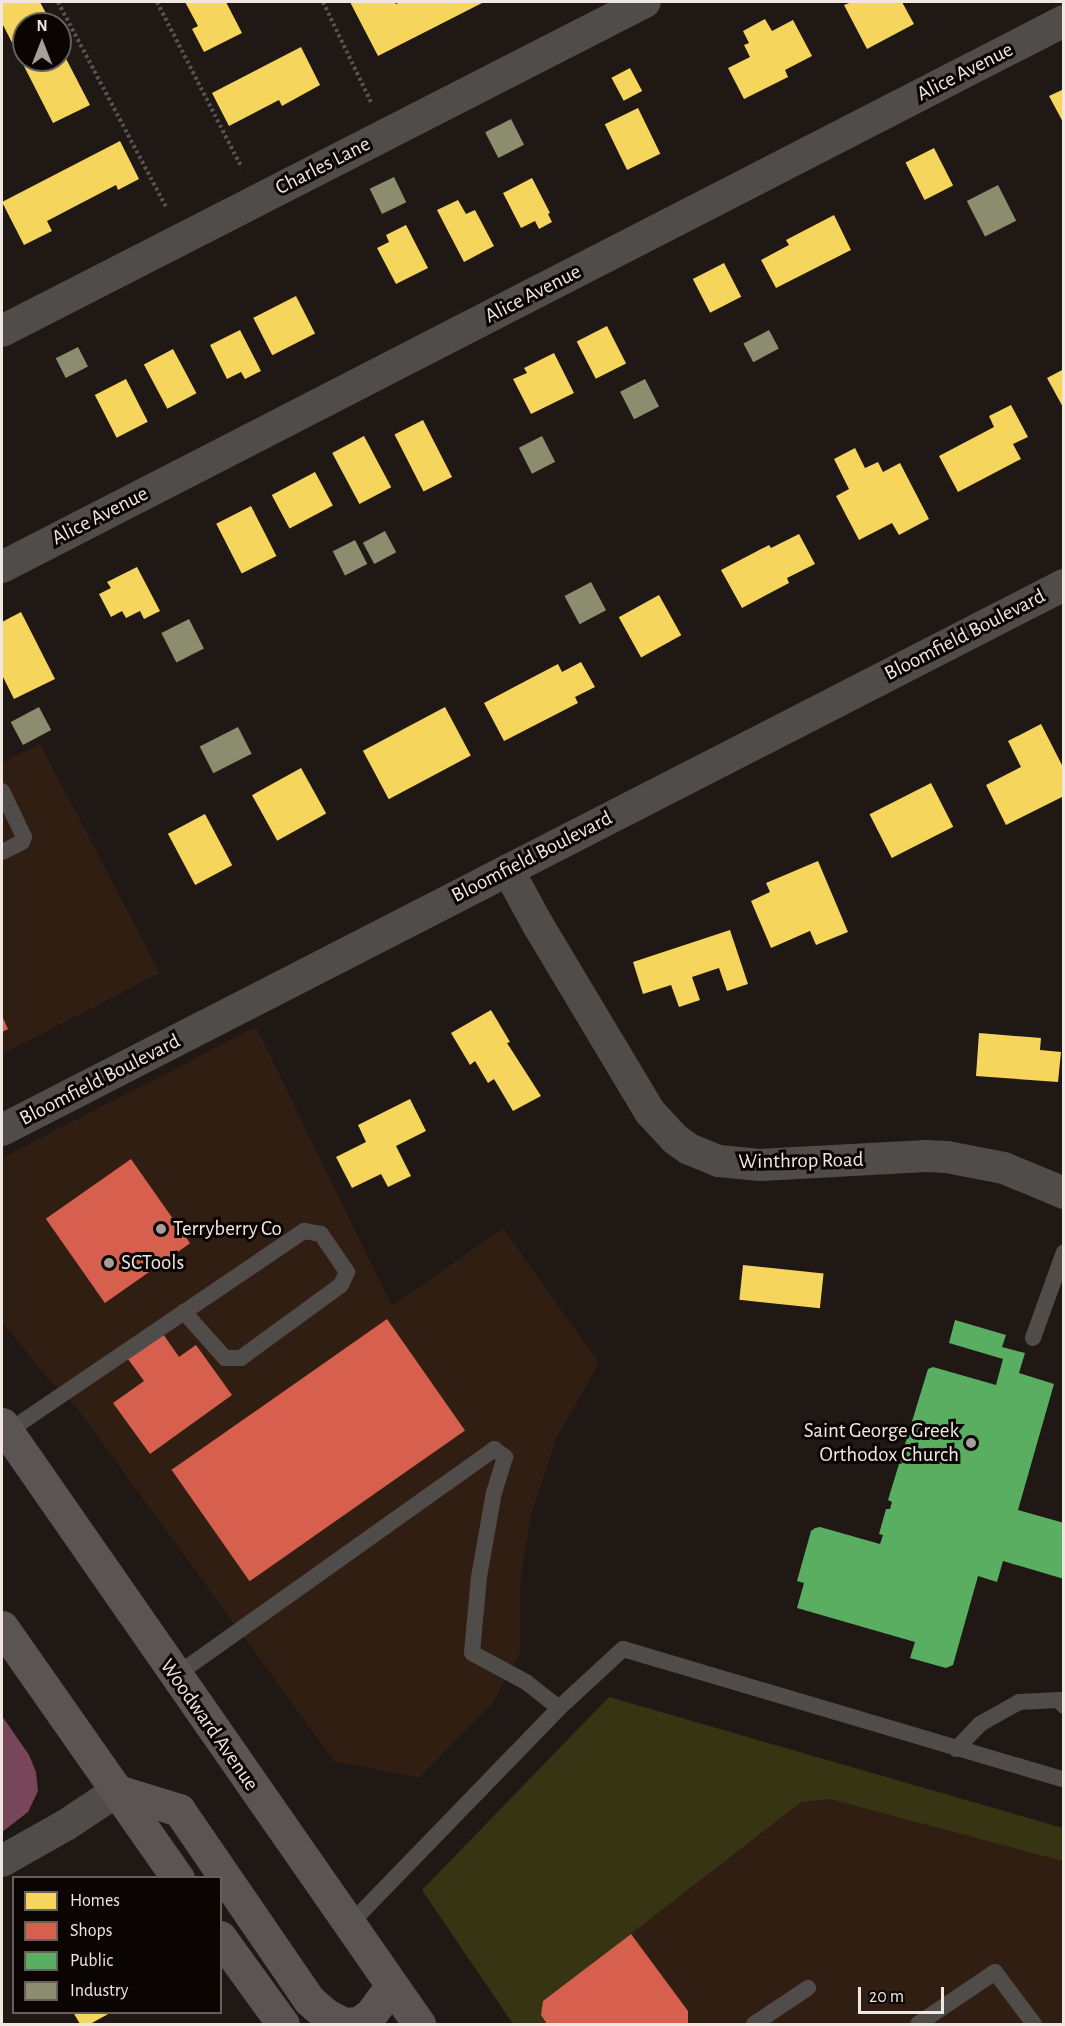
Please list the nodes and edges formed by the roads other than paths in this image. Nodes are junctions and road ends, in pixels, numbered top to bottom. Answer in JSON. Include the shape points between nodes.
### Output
{"nodes":[{"id":1,"x":645,"y":2,"type":"edge"},
{"id":2,"x":1064,"y":21,"type":"edge"},
{"id":3,"x":2,"y":331,"type":"edge"},
{"id":4,"x":2,"y":567,"type":"edge"},
{"id":5,"x":1064,"y":585,"type":"edge"},
{"id":6,"x":2,"y":790,"type":"edge"},
{"id":7,"x":2,"y":852,"type":"edge"},
{"id":8,"x":508,"y":870,"type":"junction"},
{"id":9,"x":2,"y":1130,"type":"edge"},
{"id":10,"x":1064,"y":1193,"type":"edge"},
{"id":11,"x":1064,"y":1252,"type":"edge"},
{"id":12,"x":184,"y":1312,"type":"junction"},
{"id":13,"x":1033,"y":1338,"type":"dead end"},
{"id":14,"x":4,"y":1428,"type":"edge"},
{"id":15,"x":2,"y":1627,"type":"edge"},
{"id":16,"x":175,"y":1676,"type":"junction"},
{"id":17,"x":1064,"y":1706,"type":"edge"},
{"id":18,"x":559,"y":1708,"type":"junction"},
{"id":19,"x":956,"y":1749,"type":"junction"},
{"id":20,"x":1064,"y":1780,"type":"edge"},
{"id":21,"x":117,"y":1791,"type":"junction"},
{"id":22,"x":2,"y":1861,"type":"edge"},
{"id":23,"x":177,"y":1876,"type":"edge"},
{"id":24,"x":349,"y":1925,"type":"junction"},
{"id":25,"x":222,"y":1939,"type":"edge"},
{"id":26,"x":392,"y":1986,"type":"junction"},
{"id":27,"x":808,"y":1988,"type":"dead end"},
{"id":28,"x":283,"y":2025,"type":"edge"},
{"id":29,"x":418,"y":2025,"type":"edge"},
{"id":30,"x":754,"y":2025,"type":"edge"},
{"id":31,"x":918,"y":2025,"type":"edge"},
{"id":32,"x":1034,"y":2025,"type":"edge"}],
"edges":[{"from":1,"to":3,"type":"street","name":"Charles Lane"},
{"from":2,"to":4,"type":"street","name":"Alice Avenue"},
{"from":5,"to":8,"type":"street","name":"Bloomfield Boulevard"},
{"from":6,"to":7,"type":"lane","via":[[24,837],[22,842]]},
{"from":8,"to":9,"type":"street","name":"Bloomfield Boulevard"},
{"from":8,"to":10,"type":"street","name":"Winthrop Road","via":[[650,1112],[689,1149],[719,1161],[760,1165],[947,1157],[1004,1168]]},
{"from":11,"to":13,"type":"lane"},
{"from":12,"to":12,"type":"lane","via":[[304,1231],[321,1234],[347,1272],[341,1285],[241,1358],[225,1358]]},
{"from":12,"to":14,"type":"lane"},
{"from":14,"to":16,"type":"main road","name":"Woodward Avenue"},
{"from":15,"to":21,"type":"main road"},
{"from":16,"to":18,"type":"lane","via":[[494,1449],[505,1457],[494,1492],[479,1577],[472,1653],[526,1682]]},
{"from":16,"to":24,"type":"main road","name":"Woodward Avenue"},
{"from":17,"to":19,"type":"lane","via":[[1059,1700],[1018,1702],[980,1724]]},
{"from":18,"to":19,"type":"lane","via":[[623,1649]]},
{"from":18,"to":24,"type":"lane"},
{"from":19,"to":20,"type":"lane"},
{"from":21,"to":22,"type":"street"},
{"from":21,"to":23,"type":"main road"},
{"from":21,"to":26,"type":"main road","via":[[179,1810],[309,2001],[325,2014],[344,2024],[359,2023]]},
{"from":24,"to":26,"type":"main road","name":"Woodward Avenue"},
{"from":25,"to":28,"type":"main road"},
{"from":26,"to":29,"type":"main road","name":"Woodward Avenue"},
{"from":27,"to":30,"type":"lane"},
{"from":31,"to":32,"type":"lane","via":[[995,1972]]}]}
